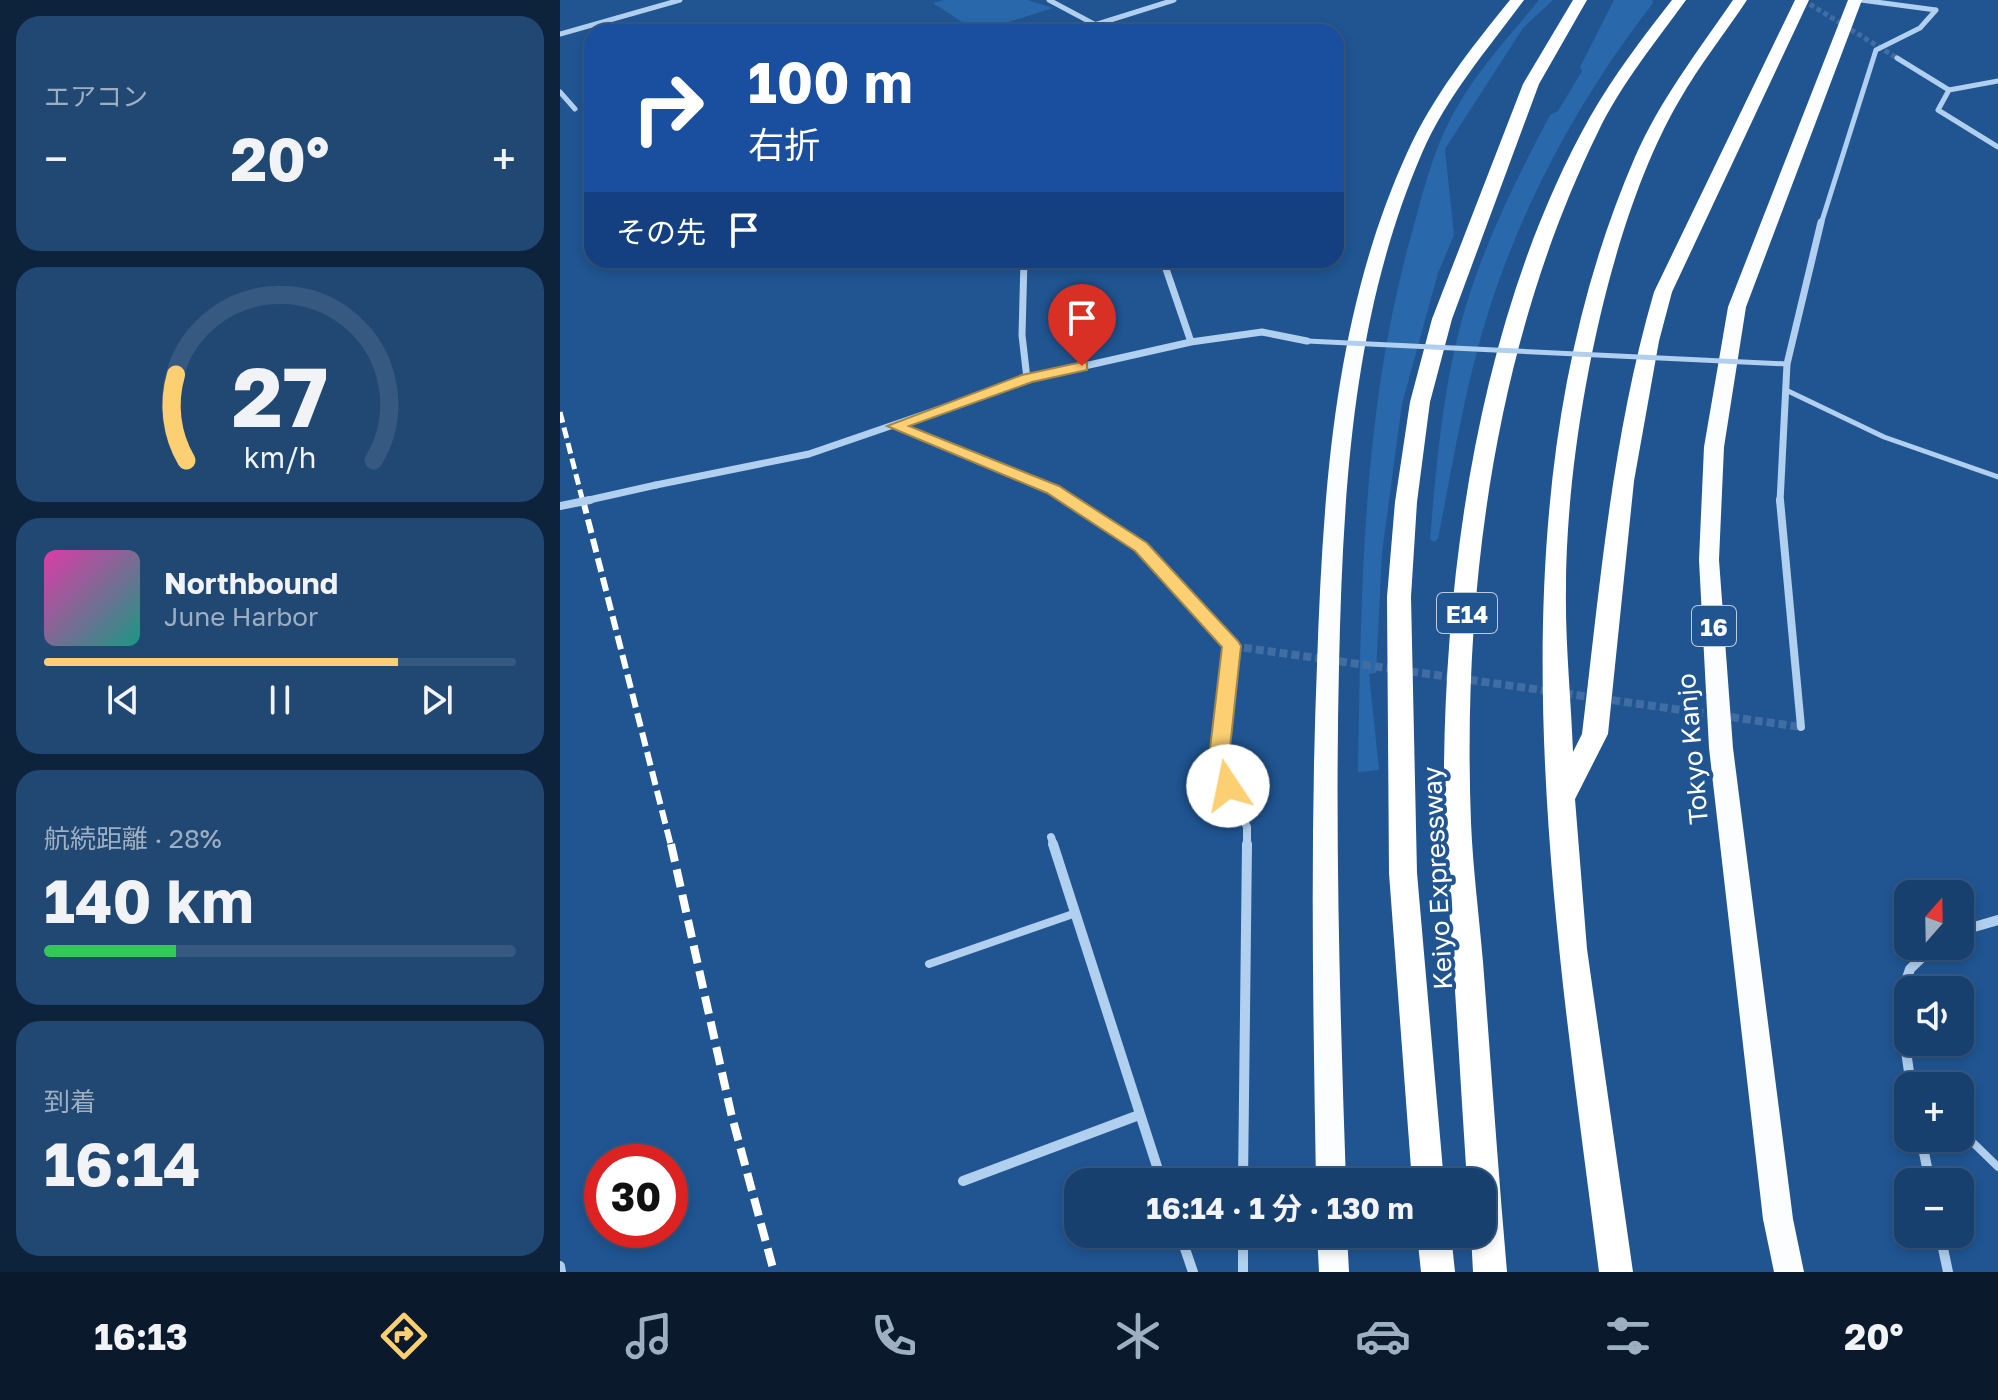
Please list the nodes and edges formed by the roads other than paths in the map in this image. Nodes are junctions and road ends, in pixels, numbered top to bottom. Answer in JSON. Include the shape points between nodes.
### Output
{"nodes":[{"id":1,"x":680,"y":0,"type":"edge"},
{"id":2,"x":1050,"y":0,"type":"edge"},
{"id":3,"x":1174,"y":0,"type":"edge"},
{"id":4,"x":1517,"y":0,"type":"edge"},
{"id":5,"x":1580,"y":0,"type":"edge"},
{"id":6,"x":1679,"y":0,"type":"edge"},
{"id":7,"x":1740,"y":0,"type":"edge"},
{"id":8,"x":1802,"y":0,"type":"edge"},
{"id":9,"x":1858,"y":0,"type":"edge"},
{"id":10,"x":1926,"y":0,"type":"edge"},
{"id":11,"x":1936,"y":10,"type":"junction"},
{"id":12,"x":594,"y":24,"type":"edge"},
{"id":13,"x":1094,"y":24,"type":"joint"},
{"id":14,"x":584,"y":27,"type":"edge"},
{"id":15,"x":560,"y":34,"type":"edge"},
{"id":16,"x":1897,"y":58,"type":"tunnel mouth"},
{"id":17,"x":1998,"y":81,"type":"edge"},
{"id":18,"x":1949,"y":90,"type":"junction"},
{"id":19,"x":560,"y":92,"type":"edge"},
{"id":20,"x":575,"y":109,"type":"dead end"},
{"id":21,"x":1998,"y":147,"type":"edge"},
{"id":22,"x":1024,"y":268,"type":"edge"},
{"id":23,"x":1166,"y":268,"type":"edge"},
{"id":24,"x":1307,"y":341,"type":"joint"},
{"id":25,"x":1191,"y":342,"type":"junction"},
{"id":26,"x":1787,"y":364,"type":"junction"},
{"id":27,"x":1027,"y":379,"type":"junction"},
{"id":28,"x":1788,"y":391,"type":"junction"},
{"id":29,"x":895,"y":426,"type":"junction"},
{"id":30,"x":1998,"y":477,"type":"edge"},
{"id":31,"x":560,"y":506,"type":"edge"},
{"id":32,"x":1801,"y":727,"type":"dead end"},
{"id":33,"x":1562,"y":800,"type":"junction"},
{"id":34,"x":1051,"y":837,"type":"dead end"},
{"id":35,"x":1076,"y":913,"type":"junction"},
{"id":36,"x":1998,"y":920,"type":"edge"},
{"id":37,"x":1974,"y":927,"type":"edge"},
{"id":38,"x":1919,"y":960,"type":"edge"},
{"id":39,"x":929,"y":964,"type":"dead end"},
{"id":40,"x":1910,"y":1072,"type":"edge"},
{"id":41,"x":1139,"y":1115,"type":"junction"},
{"id":42,"x":1974,"y":1144,"type":"edge"},
{"id":43,"x":1998,"y":1167,"type":"edge"},
{"id":44,"x":1157,"y":1168,"type":"edge"},
{"id":45,"x":1243,"y":1168,"type":"edge"},
{"id":46,"x":1331,"y":1168,"type":"edge"},
{"id":47,"x":1427,"y":1168,"type":"edge"},
{"id":48,"x":963,"y":1181,"type":"dead end"},
{"id":49,"x":1185,"y":1248,"type":"edge"},
{"id":50,"x":1243,"y":1248,"type":"edge"},
{"id":51,"x":1333,"y":1248,"type":"edge"},
{"id":52,"x":1435,"y":1248,"type":"edge"},
{"id":53,"x":1943,"y":1248,"type":"edge"},
{"id":54,"x":560,"y":1266,"type":"edge"},
{"id":55,"x":561,"y":1272,"type":"edge"},
{"id":56,"x":1193,"y":1272,"type":"edge"},
{"id":57,"x":1243,"y":1272,"type":"edge"},
{"id":58,"x":1334,"y":1272,"type":"edge"},
{"id":59,"x":1438,"y":1272,"type":"edge"},
{"id":60,"x":1490,"y":1272,"type":"edge"},
{"id":61,"x":1616,"y":1272,"type":"edge"},
{"id":62,"x":1789,"y":1272,"type":"edge"},
{"id":63,"x":1948,"y":1272,"type":"edge"}],
"edges":[{"from":1,"to":12,"type":"street"},
{"from":2,"to":13,"type":"street"},
{"from":3,"to":13,"type":"street"},
{"from":4,"to":46,"type":"highway","via":[[1458,72],[1405,171],[1372,274],[1344,412],[1333,526],[1325,743]]},
{"from":5,"to":47,"type":"highway","via":[[1531,84],[1442,319],[1420,402],[1406,502],[1399,597],[1403,873]]},
{"from":6,"to":60,"type":"highway","name":"Keiyo Expressway","number":"E14","via":[[1621,80],[1562,193],[1520,298],[1490,420],[1463,647],[1457,805]]},
{"from":7,"to":33,"type":"highway","via":[[1671,101],[1644,155],[1596,295],[1579,364],[1554,587]]},
{"from":8,"to":33,"type":"highway","via":[[1663,292],[1623,481],[1595,734]]},
{"from":9,"to":11,"type":"street"},
{"from":9,"to":62,"type":"highway","name":"Tokyo Kanjo","number":"16","via":[[1737,307],[1714,447],[1709,560],[1721,748],[1778,1219]]},
{"from":10,"to":11,"type":"street"},
{"from":11,"to":26,"type":"street","via":[[1920,28],[1876,50],[1809,262]]},
{"from":14,"to":15,"type":"street"},
{"from":16,"to":18,"type":"street"},
{"from":17,"to":18,"type":"street"},
{"from":18,"to":21,"type":"street","via":[[1938,110]]},
{"from":19,"to":20,"type":"street"},
{"from":22,"to":27,"type":"street","via":[[1020,356]]},
{"from":23,"to":25,"type":"street"},
{"from":24,"to":25,"type":"street","via":[[1262,332]]},
{"from":24,"to":26,"type":"lane","bridge":true},
{"from":25,"to":27,"type":"street"},
{"from":26,"to":28,"type":"street"},
{"from":27,"to":29,"type":"street"},
{"from":28,"to":30,"type":"lane","via":[[1884,437]]},
{"from":28,"to":32,"type":"street","via":[[1779,494]]},
{"from":29,"to":31,"type":"street","bridge":true,"via":[[809,454]]},
{"from":29,"to":45,"type":"street","via":[[1053,489],[1141,547],[1232,646],[1218,766],[1247,827]]},
{"from":33,"to":61,"type":"highway","via":[[1573,949]]},
{"from":34,"to":35,"type":"street"},
{"from":35,"to":39,"type":"lane"},
{"from":35,"to":41,"type":"street"},
{"from":36,"to":37,"type":"street"},
{"from":38,"to":40,"type":"street","via":[[1910,969],[1899,1002]]},
{"from":41,"to":44,"type":"street"},
{"from":41,"to":48,"type":"street"},
{"from":42,"to":43,"type":"lane"},
{"from":49,"to":56,"type":"street"},
{"from":50,"to":57,"type":"street"},
{"from":51,"to":58,"type":"highway"},
{"from":52,"to":59,"type":"highway"},
{"from":53,"to":63,"type":"street"},
{"from":54,"to":55,"type":"street"}]}
